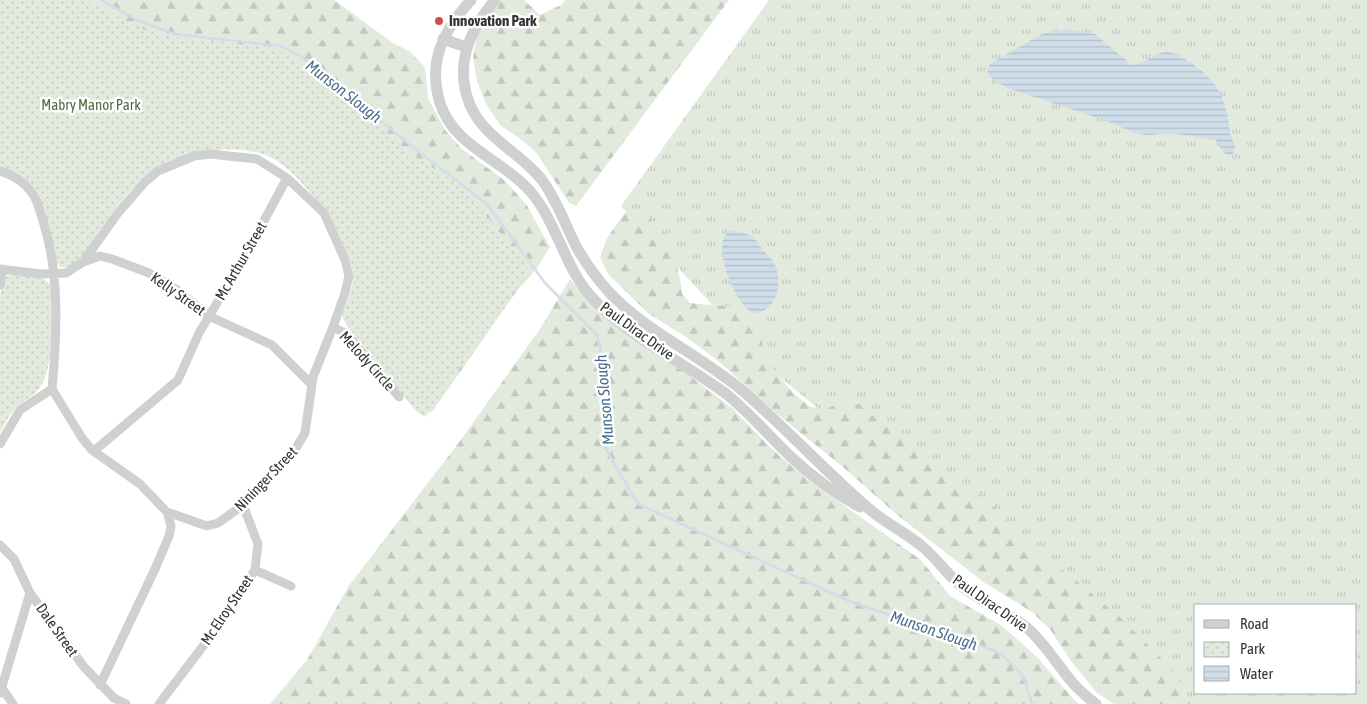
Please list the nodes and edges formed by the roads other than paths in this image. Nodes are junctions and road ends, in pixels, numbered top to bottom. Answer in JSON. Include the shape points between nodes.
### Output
{"nodes":[{"id":1,"x":471,"y":0,"type":"edge"},
{"id":2,"x":495,"y":0,"type":"edge"},
{"id":3,"x":443,"y":38,"type":"junction"},
{"id":4,"x":466,"y":47,"type":"junction"},
{"id":5,"x":0,"y":171,"type":"edge"},
{"id":6,"x":287,"y":178,"type":"junction"},
{"id":7,"x":83,"y":262,"type":"junction"},
{"id":8,"x":1,"y":269,"type":"edge"},
{"id":9,"x":53,"y":274,"type":"junction"},
{"id":10,"x":0,"y":284,"type":"edge"},
{"id":11,"x":209,"y":316,"type":"junction"},
{"id":12,"x":333,"y":327,"type":"junction"},
{"id":13,"x":311,"y":384,"type":"junction"},
{"id":14,"x":52,"y":389,"type":"junction"},
{"id":15,"x":400,"y":397,"type":"dead end"},
{"id":16,"x":0,"y":444,"type":"edge"},
{"id":17,"x":94,"y":451,"type":"junction"},
{"id":18,"x":243,"y":505,"type":"junction"},
{"id":19,"x":167,"y":512,"type":"junction"},
{"id":20,"x":875,"y":514,"type":"junction"},
{"id":21,"x":0,"y":545,"type":"edge"},
{"id":22,"x":255,"y":570,"type":"junction"},
{"id":23,"x":291,"y":586,"type":"dead end"},
{"id":24,"x":30,"y":593,"type":"junction"},
{"id":25,"x":100,"y":685,"type":"junction"},
{"id":26,"x":1,"y":690,"type":"edge"},
{"id":27,"x":13,"y":704,"type":"edge"},
{"id":28,"x":126,"y":704,"type":"edge"},
{"id":29,"x":159,"y":704,"type":"edge"},
{"id":30,"x":1096,"y":704,"type":"edge"}],
"edges":[{"from":1,"to":3,"type":"street","name":"Paul Dirac Drive"},
{"from":2,"to":4,"type":"street","name":"Paul Dirac Drive","via":[[479,20]]},
{"from":3,"to":4,"type":"street"},
{"from":3,"to":20,"type":"street","name":"Paul Dirac Drive","via":[[436,76],[440,104],[446,116],[463,139],[510,172],[531,192],[572,269],[596,302],[618,321],[726,394],[820,482]]},
{"from":4,"to":20,"type":"street","name":"Paul Dirac Drive","via":[[464,77],[470,105],[477,119],[540,178],[582,256],[608,291],[641,320],[738,386]]},
{"from":5,"to":9,"type":"street","via":[[23,184],[34,197],[46,230]]},
{"from":6,"to":7,"type":"street","name":"Nininger Street","via":[[257,159],[238,156],[210,154],[174,164],[158,171],[146,182],[118,213]]},
{"from":6,"to":11,"type":"street","name":"Mc Arthur Street","via":[[246,256]]},
{"from":6,"to":12,"type":"street","name":"Nininger Street","via":[[324,213],[350,276]]},
{"from":7,"to":9,"type":"street","name":"Kelly Street","via":[[66,273]]},
{"from":7,"to":11,"type":"street","name":"Kelly Street","via":[[100,256],[149,273],[176,289]]},
{"from":8,"to":9,"type":"street","name":"Kelly Street"},
{"from":8,"to":10,"type":"street"},
{"from":9,"to":14,"type":"street","via":[[56,337]]},
{"from":11,"to":13,"type":"street","name":"Kelly Street","via":[[272,345]]},
{"from":11,"to":17,"type":"street","name":"Mc Arthur Street","via":[[178,380]]},
{"from":12,"to":13,"type":"street","name":"Nininger Street"},
{"from":12,"to":15,"type":"street","name":"Melody Circle","via":[[347,334]]},
{"from":13,"to":18,"type":"street","name":"Nininger Street","via":[[305,433],[296,448]]},
{"from":14,"to":16,"type":"street","via":[[20,410]]},
{"from":14,"to":17,"type":"street","name":"Nininger Street","via":[[82,438]]},
{"from":17,"to":19,"type":"street","name":"Nininger Street","via":[[140,484]]},
{"from":18,"to":19,"type":"street","name":"Nininger Street","via":[[218,523],[207,526]]},
{"from":18,"to":22,"type":"street","name":"Mc Elroy Street","via":[[258,544]]},
{"from":19,"to":25,"type":"street","via":[[171,526],[169,536]]},
{"from":20,"to":30,"type":"street","name":"Paul Dirac Drive","via":[[922,546],[965,589],[1026,628],[1071,681]]},
{"from":21,"to":24,"type":"street","name":"Dale Street","via":[[14,560]]},
{"from":22,"to":23,"type":"street"},
{"from":22,"to":29,"type":"street","name":"Mc Elroy Street"},
{"from":24,"to":25,"type":"street","name":"Dale Street"},
{"from":24,"to":26,"type":"street"},
{"from":25,"to":28,"type":"street","name":"Dale Street"},
{"from":26,"to":27,"type":"street"}]}
